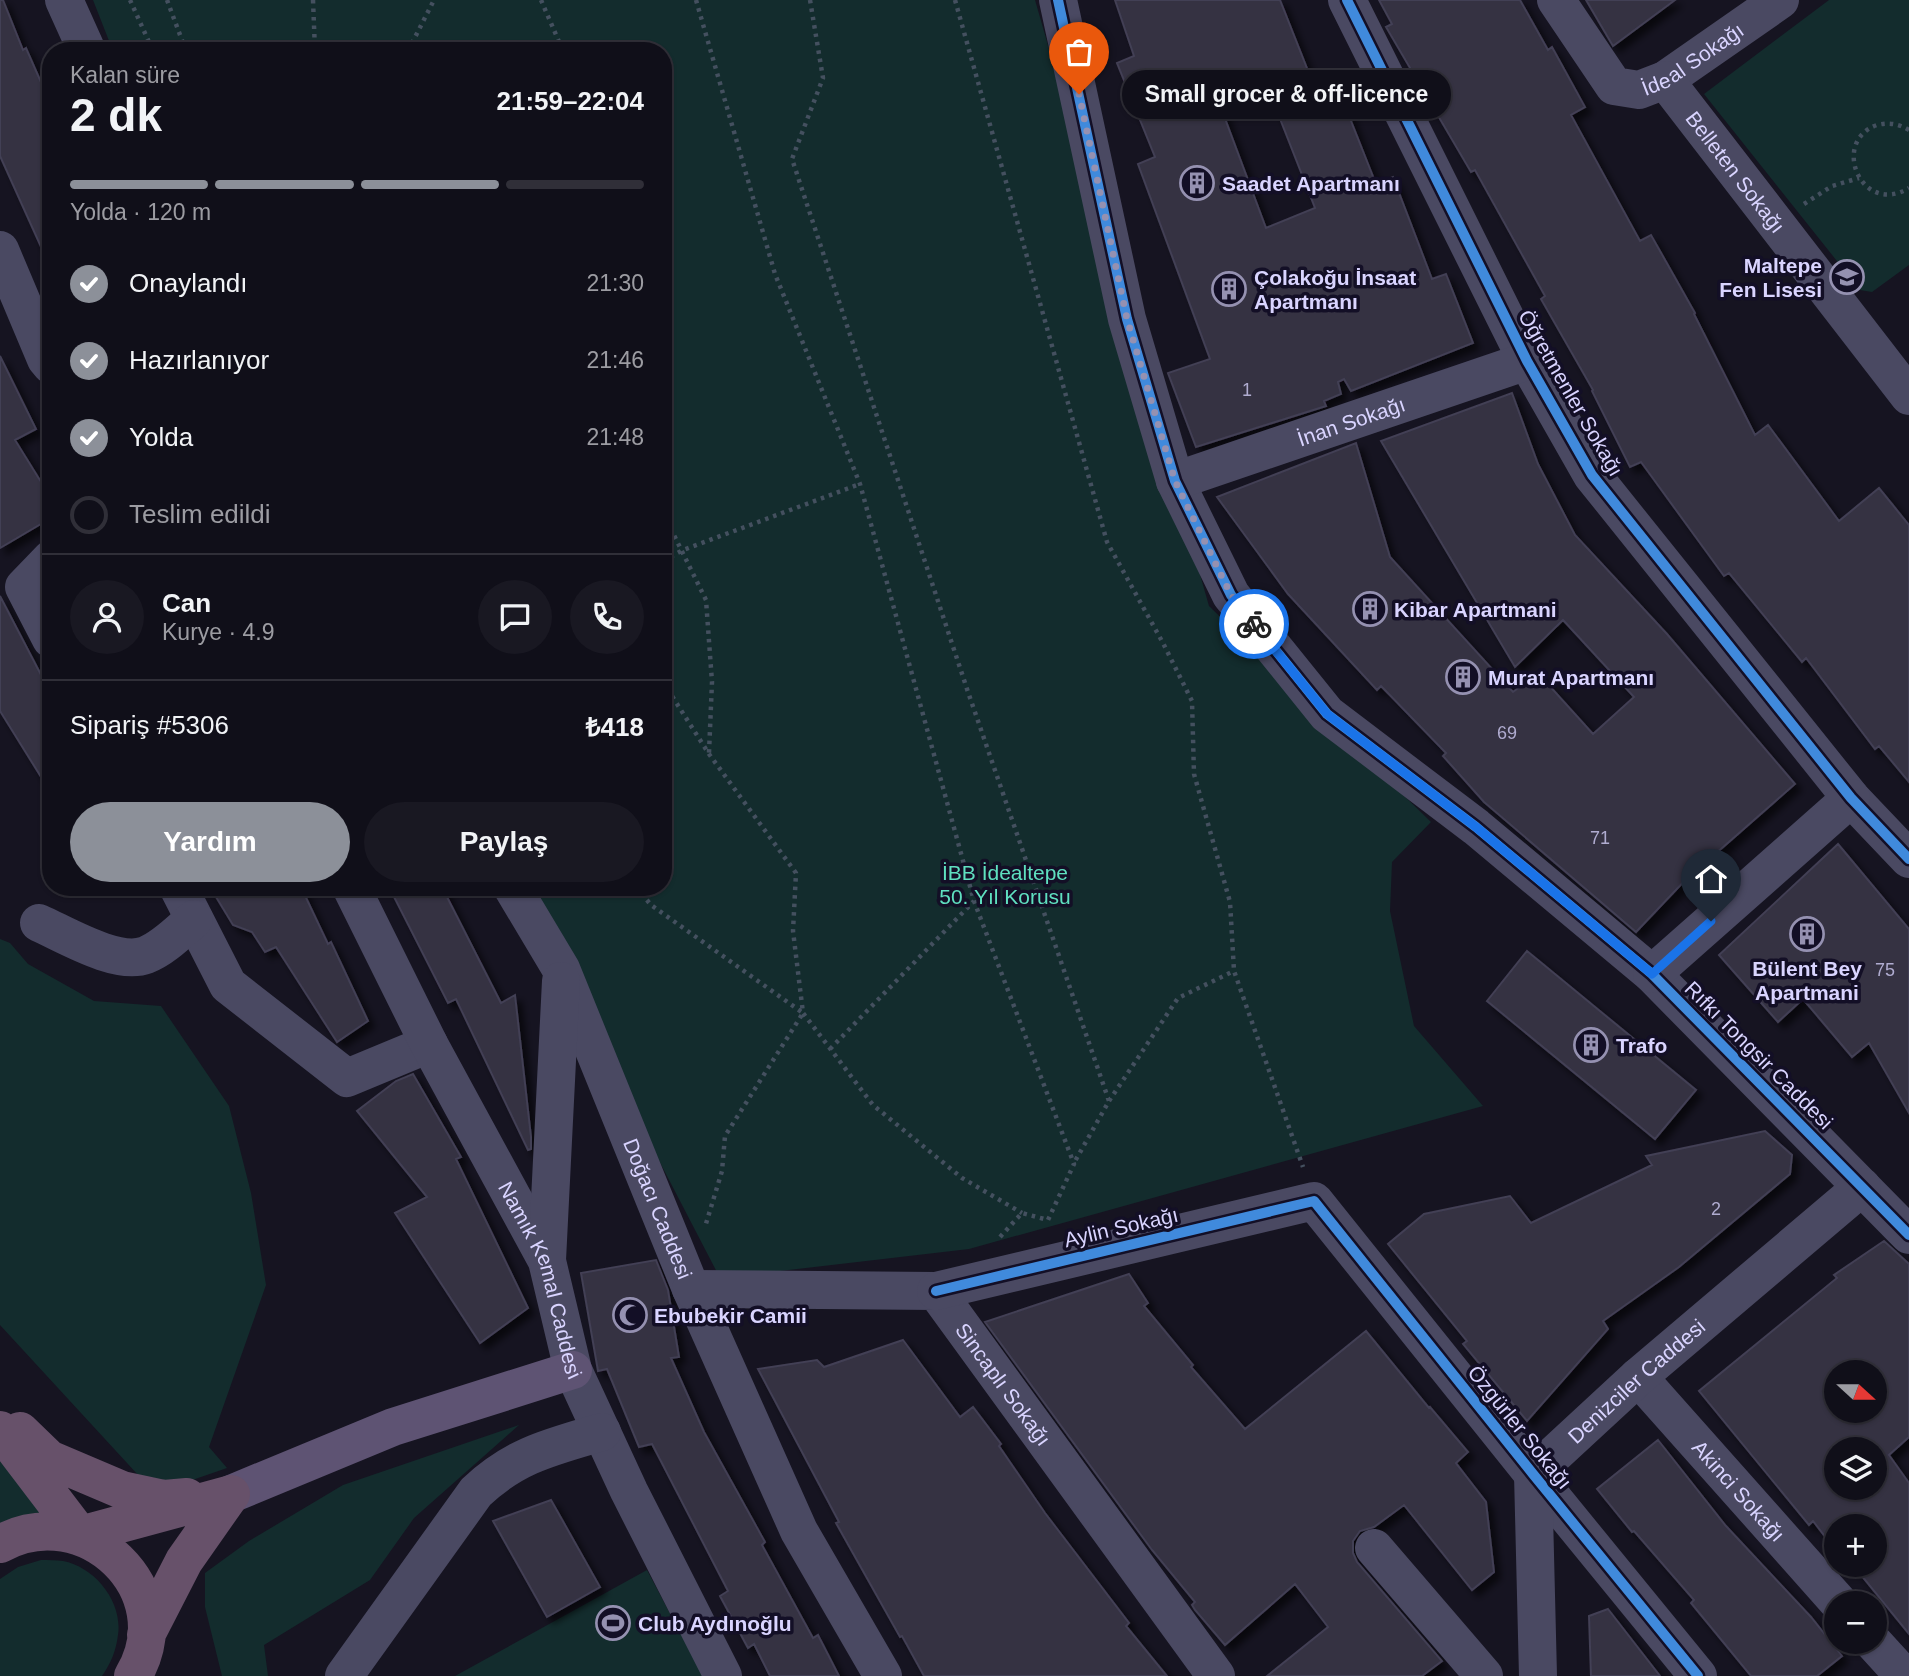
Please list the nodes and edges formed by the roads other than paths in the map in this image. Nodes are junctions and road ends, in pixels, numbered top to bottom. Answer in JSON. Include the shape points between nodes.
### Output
{"nodes":[{"id":1,"x":64,"y":0,"type":"edge"},
{"id":2,"x":1058,"y":0,"type":"edge"},
{"id":3,"x":1347,"y":0,"type":"edge"},
{"id":4,"x":1556,"y":0,"type":"edge"},
{"id":5,"x":1780,"y":0,"type":"edge"},
{"id":6,"x":84,"y":42,"type":"edge"},
{"id":7,"x":1665,"y":79,"type":"junction"},
{"id":8,"x":0,"y":250,"type":"edge"},
{"id":9,"x":42,"y":350,"type":"edge"},
{"id":10,"x":1527,"y":361,"type":"junction"},
{"id":11,"x":1909,"y":396,"type":"edge"},
{"id":12,"x":1175,"y":481,"type":"junction"},
{"id":13,"x":42,"y":568,"type":"edge"},
{"id":14,"x":42,"y":622,"type":"edge"},
{"id":15,"x":1851,"y":798,"type":"junction"},
{"id":16,"x":1909,"y":859,"type":"edge"},
{"id":17,"x":355,"y":896,"type":"edge"},
{"id":18,"x":517,"y":896,"type":"edge"},
{"id":19,"x":186,"y":903,"type":"edge"},
{"id":20,"x":39,"y":923,"type":"dead end"},
{"id":21,"x":561,"y":969,"type":"junction"},
{"id":22,"x":1652,"y":974,"type":"junction"},
{"id":23,"x":429,"y":1044,"type":"junction"},
{"id":24,"x":1862,"y":1187,"type":"junction"},
{"id":25,"x":1314,"y":1201,"type":"joint"},
{"id":26,"x":1909,"y":1235,"type":"edge"},
{"id":27,"x":547,"y":1261,"type":"junction"},
{"id":28,"x":691,"y":1289,"type":"junction"},
{"id":29,"x":936,"y":1292,"type":"junction"},
{"id":30,"x":573,"y":1370,"type":"junction"},
{"id":31,"x":1638,"y":1377,"type":"junction"},
{"id":32,"x":0,"y":1412,"type":"edge"},
{"id":33,"x":0,"y":1430,"type":"edge"},
{"id":34,"x":602,"y":1432,"type":"junction"},
{"id":35,"x":1533,"y":1474,"type":"junction"},
{"id":36,"x":231,"y":1494,"type":"junction"},
{"id":37,"x":80,"y":1535,"type":"junction"},
{"id":38,"x":0,"y":1544,"type":"edge"},
{"id":39,"x":1374,"y":1548,"type":"dead end"},
{"id":40,"x":1828,"y":1591,"type":"edge"},
{"id":41,"x":146,"y":1635,"type":"junction"},
{"id":42,"x":1884,"y":1654,"type":"edge"},
{"id":43,"x":134,"y":1676,"type":"edge"},
{"id":44,"x":164,"y":1676,"type":"edge"},
{"id":45,"x":344,"y":1676,"type":"edge"},
{"id":46,"x":723,"y":1676,"type":"edge"},
{"id":47,"x":883,"y":1676,"type":"edge"},
{"id":48,"x":1216,"y":1676,"type":"edge"},
{"id":49,"x":1484,"y":1676,"type":"edge"},
{"id":50,"x":1538,"y":1676,"type":"edge"},
{"id":51,"x":1699,"y":1676,"type":"edge"},
{"id":52,"x":1904,"y":1676,"type":"edge"}],
"edges":[{"from":1,"to":6,"type":"street"},
{"from":2,"to":12,"type":"street","name":"Rıfkı Tongsir Caddesi","via":[[1127,319]]},
{"from":3,"to":10,"type":"street","name":"Öğretmenler Sokağı"},
{"from":4,"to":7,"type":"street","name":"İdeal Sokağı","via":[[1614,86],[1639,90]]},
{"from":5,"to":7,"type":"street","name":"İdeal Sokağı"},
{"from":7,"to":11,"type":"street","name":"Belleten Sokağı"},
{"from":8,"to":9,"type":"street"},
{"from":10,"to":12,"type":"street","name":"İnan Sokağı"},
{"from":10,"to":15,"type":"street","name":"Öğretmenler Sokağı","via":[[1592,475]]},
{"from":12,"to":22,"type":"street","name":"Rıfkı Tongsir Caddesi","via":[[1231,595],[1327,714],[1476,827]]},
{"from":13,"to":14,"type":"street","via":[[24,587]]},
{"from":15,"to":16,"type":"street","name":"Öğretmenler Sokağı"},
{"from":15,"to":22,"type":"street"},
{"from":17,"to":23,"type":"street","name":"Namık Kemal Caddesi"},
{"from":18,"to":21,"type":"street","name":"Doğacı Caddesi"},
{"from":19,"to":20,"type":"street","via":[[157,949],[132,958],[110,954]]},
{"from":19,"to":23,"type":"street","via":[[228,985],[348,1078]]},
{"from":21,"to":27,"type":"street"},
{"from":21,"to":28,"type":"street","name":"Doğacı Caddesi"},
{"from":22,"to":24,"type":"street","name":"Rıfkı Tongsir Caddesi"},
{"from":23,"to":27,"type":"street","name":"Namık Kemal Caddesi"},
{"from":24,"to":26,"type":"street","name":"Rıfkı Tongsir Caddesi"},
{"from":24,"to":31,"type":"street","name":"Denizciler Caddesi"},
{"from":25,"to":29,"type":"street","name":"Aylin Sokağı"},
{"from":25,"to":35,"type":"street","name":"Özgürler Sokağı"},
{"from":27,"to":30,"type":"street","name":"Namık Kemal Caddesi"},
{"from":28,"to":29,"type":"street"},
{"from":28,"to":47,"type":"street","name":"Doğacı Caddesi","via":[[799,1531]]},
{"from":29,"to":48,"type":"street","name":"Sincaplı Sokağı"},
{"from":30,"to":34,"type":"street","name":"Namık Kemal Caddesi"},
{"from":30,"to":36,"type":"main road","via":[[393,1427]]},
{"from":31,"to":35,"type":"street","name":"Denizciler Caddesi"},
{"from":31,"to":40,"type":"street","name":"Akinci Sokağı"},
{"from":32,"to":36,"type":"highway","via":[[49,1459],[122,1490],[164,1499]]},
{"from":33,"to":37,"type":"highway"},
{"from":34,"to":45,"type":"street","via":[[531,1454],[476,1492]]},
{"from":34,"to":46,"type":"street","name":"Namık Kemal Caddesi"},
{"from":35,"to":50,"type":"street"},
{"from":35,"to":51,"type":"street","name":"Özgürler Sokağı"},
{"from":36,"to":37,"type":"highway"},
{"from":36,"to":41,"type":"highway","via":[[184,1561]]},
{"from":37,"to":38,"type":"highway","via":[[54,1530],[27,1533]]},
{"from":37,"to":41,"type":"highway","via":[[122,1563],[137,1585],[145,1609]]},
{"from":39,"to":49,"type":"street"},
{"from":41,"to":43,"type":"highway"},
{"from":41,"to":44,"type":"highway"},
{"from":42,"to":52,"type":"street"}]}
